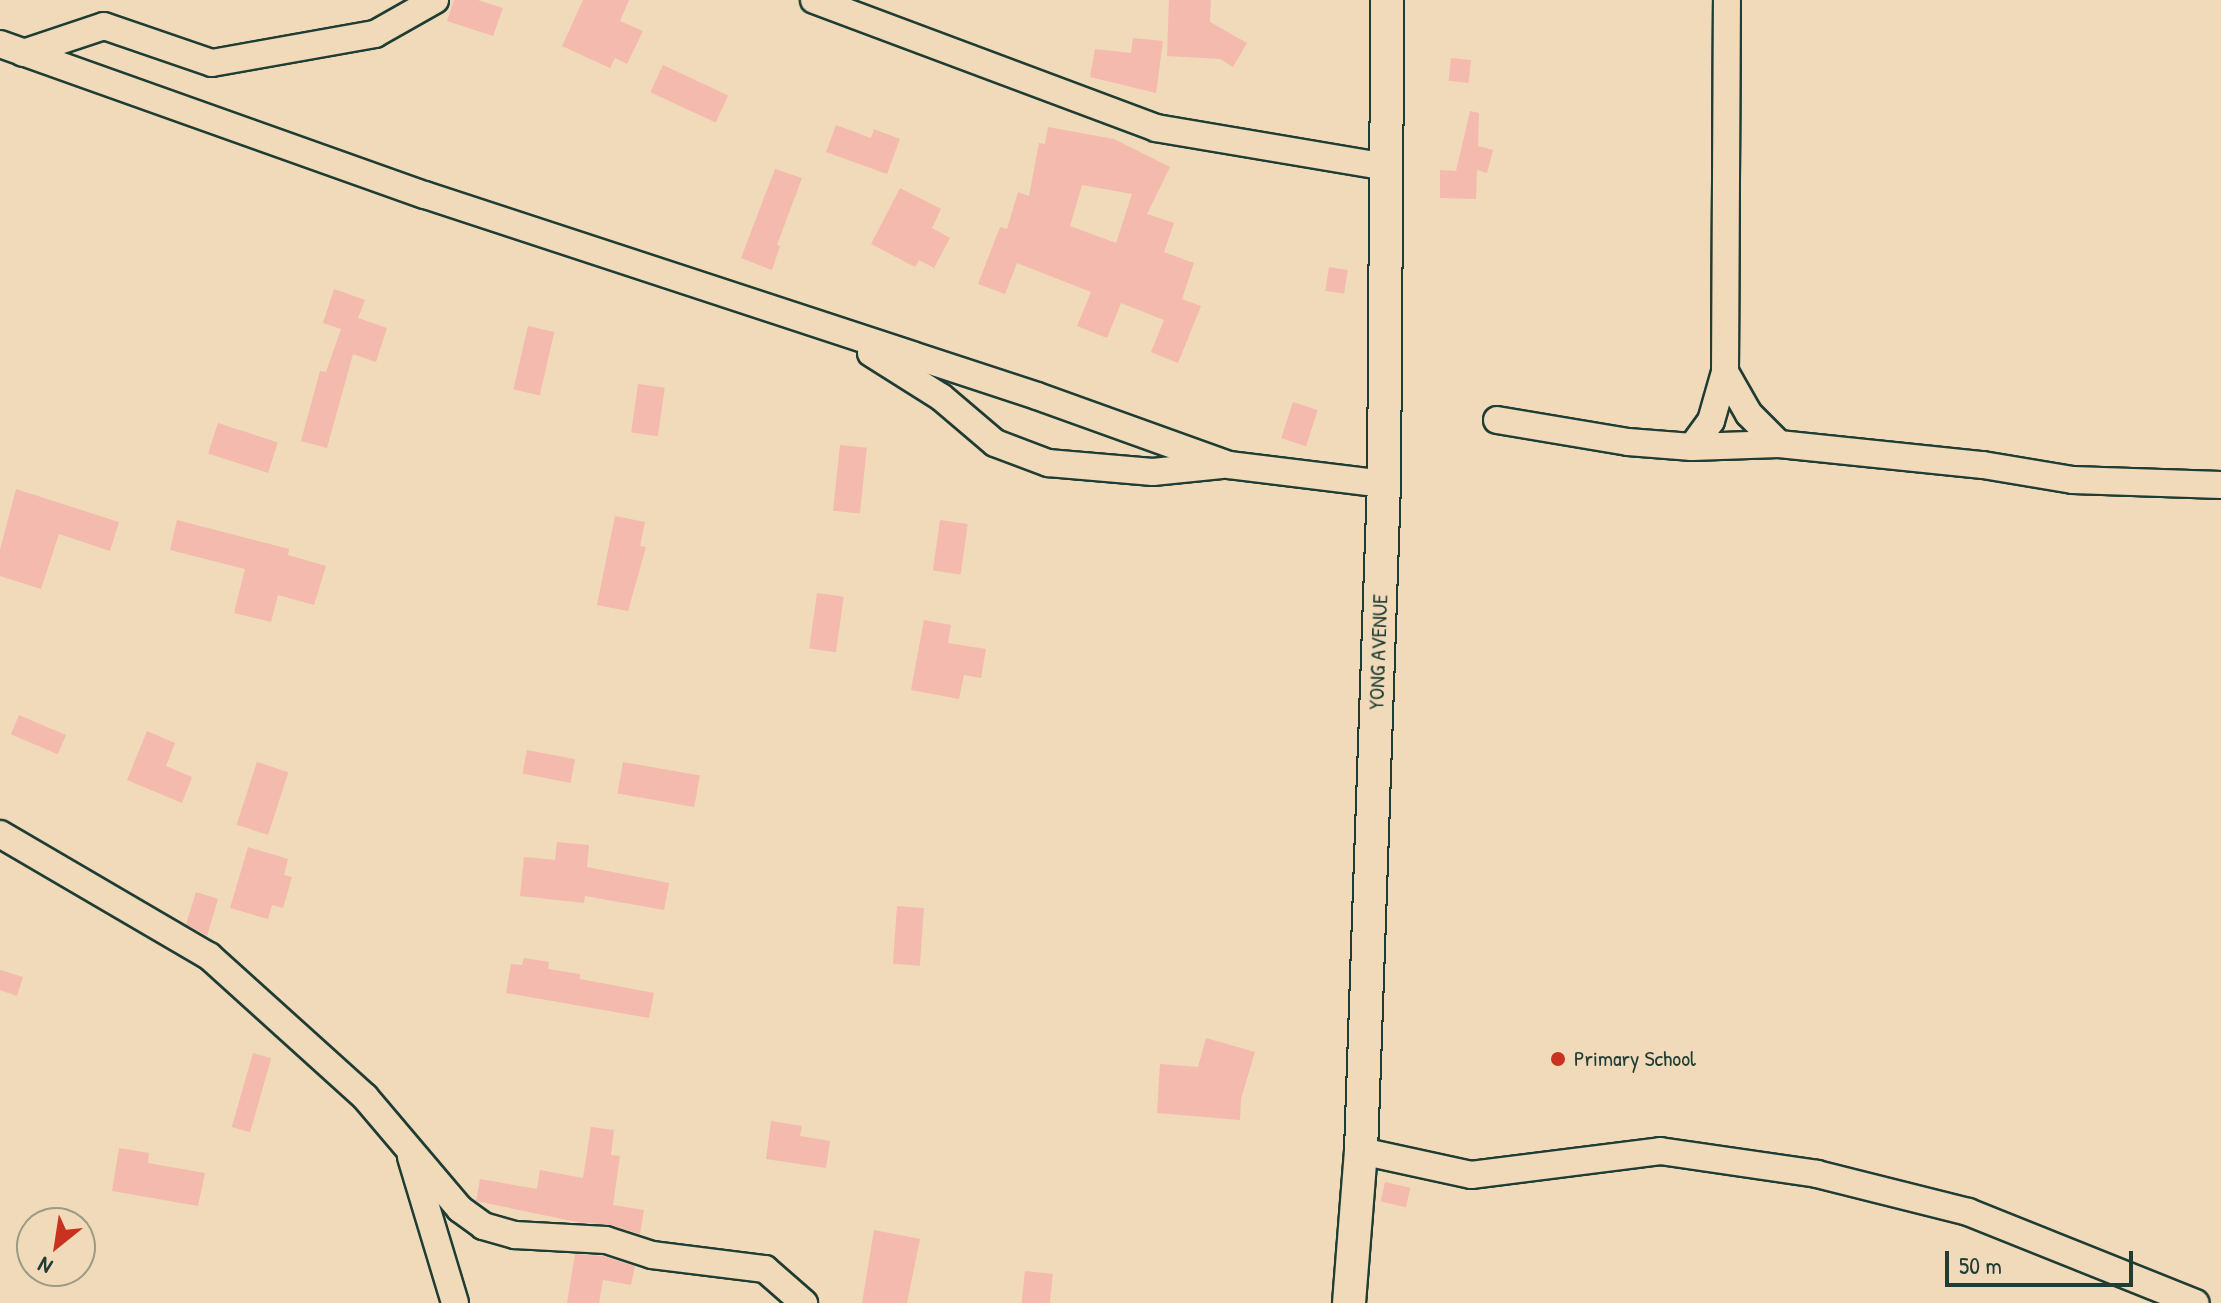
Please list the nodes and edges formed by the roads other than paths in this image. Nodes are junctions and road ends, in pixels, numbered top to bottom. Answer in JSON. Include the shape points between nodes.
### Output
{"nodes":[{"id":1,"x":435,"y":0,"type":"edge"},
{"id":2,"x":814,"y":0,"type":"edge"},
{"id":3,"x":888,"y":0,"type":"edge"},
{"id":4,"x":1387,"y":0,"type":"edge"},
{"id":5,"x":1727,"y":0,"type":"edge"},
{"id":6,"x":869,"y":19,"type":"junction"},
{"id":7,"x":12,"y":48,"type":"edge"},
{"id":8,"x":1386,"y":167,"type":"junction"},
{"id":9,"x":840,"y":333,"type":"junction"},
{"id":10,"x":1725,"y":372,"type":"junction"},
{"id":11,"x":1497,"y":420,"type":"dead end"},
{"id":12,"x":1779,"y":444,"type":"junction"},
{"id":13,"x":1692,"y":447,"type":"junction"},
{"id":14,"x":1229,"y":465,"type":"junction"},
{"id":15,"x":1384,"y":484,"type":"junction"},
{"id":16,"x":2221,"y":485,"type":"edge"},
{"id":17,"x":0,"y":834,"type":"edge"},
{"id":18,"x":407,"y":1146,"type":"junction"},
{"id":19,"x":1361,"y":1151,"type":"junction"},
{"id":20,"x":455,"y":1303,"type":"edge"},
{"id":21,"x":804,"y":1303,"type":"edge"},
{"id":22,"x":1349,"y":1303,"type":"edge"},
{"id":23,"x":2195,"y":1303,"type":"edge"}],
"edges":[{"from":1,"to":7,"type":"street","via":[[375,34],[212,63],[104,26]]},
{"from":2,"to":6,"type":"street"},
{"from":3,"to":6,"type":"street"},
{"from":4,"to":8,"type":"street","name":"YONG AVENUE"},
{"from":5,"to":10,"type":"street"},
{"from":6,"to":8,"type":"street","via":[[1156,128]]},
{"from":7,"to":9,"type":"street","via":[[425,195]]},
{"from":8,"to":15,"type":"street","name":"YONG AVENUE"},
{"from":9,"to":14,"type":"street"},
{"from":9,"to":14,"type":"street","via":[[941,397],[995,443],[1048,463],[1153,472]]},
{"from":10,"to":12,"type":"street","via":[[1749,414]]},
{"from":10,"to":13,"type":"street","via":[[1711,421]]},
{"from":11,"to":13,"type":"street"},
{"from":12,"to":13,"type":"street"},
{"from":12,"to":16,"type":"street","via":[[2073,480]]},
{"from":14,"to":15,"type":"street"},
{"from":15,"to":19,"type":"street","name":"YONG AVENUE"},
{"from":17,"to":18,"type":"street","via":[[209,956],[365,1097]]},
{"from":18,"to":20,"type":"street"},
{"from":18,"to":21,"type":"street","via":[[460,1209],[483,1226],[515,1235],[606,1240],[652,1255],[765,1269]]},
{"from":19,"to":22,"type":"street","name":"YONG AVENUE"},
{"from":19,"to":23,"type":"street","via":[[1471,1175],[1660,1151],[1817,1174],[1968,1212]]}]}
